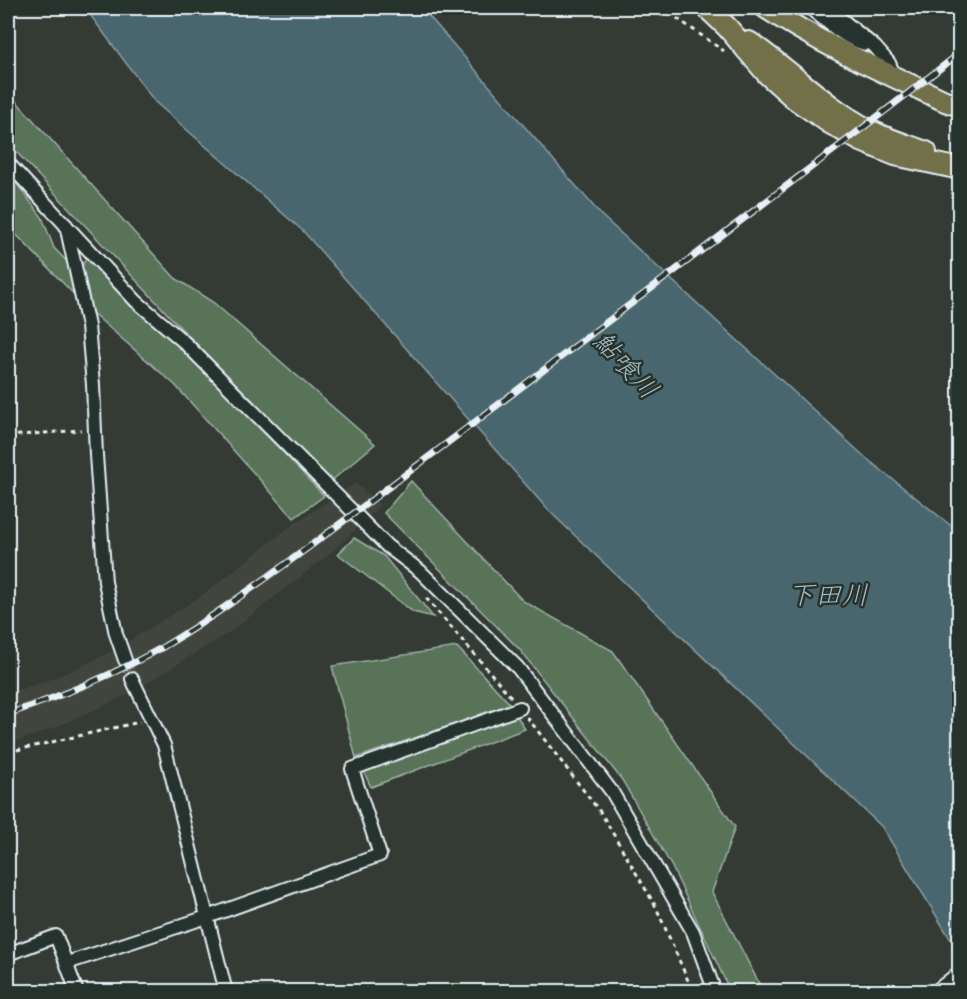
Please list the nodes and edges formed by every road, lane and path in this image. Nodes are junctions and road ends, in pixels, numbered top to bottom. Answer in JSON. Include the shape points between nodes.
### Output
{"nodes":[{"id":1,"x":662,"y":8,"type":"edge"},
{"id":2,"x":706,"y":8,"type":"edge"},
{"id":3,"x":766,"y":8,"type":"edge"},
{"id":4,"x":810,"y":8,"type":"edge"},
{"id":5,"x":828,"y":8,"type":"edge"},
{"id":6,"x":874,"y":47,"type":"junction"},
{"id":7,"x":727,"y":53,"type":"dead end"},
{"id":8,"x":895,"y":77,"type":"junction"},
{"id":9,"x":960,"y":106,"type":"edge"},
{"id":10,"x":8,"y":163,"type":"edge"},
{"id":11,"x":960,"y":167,"type":"edge"},
{"id":12,"x":66,"y":225,"type":"junction"},
{"id":13,"x":95,"y":429,"type":"junction"},
{"id":14,"x":8,"y":436,"type":"edge"},
{"id":15,"x":425,"y":596,"type":"dead end"},
{"id":16,"x":125,"y":660,"type":"tunnel mouth"},
{"id":17,"x":132,"y":679,"type":"tunnel mouth"},
{"id":18,"x":520,"y":708,"type":"junction"},
{"id":19,"x":151,"y":719,"type":"junction"},
{"id":20,"x":8,"y":752,"type":"edge"},
{"id":21,"x":207,"y":918,"type":"junction"},
{"id":22,"x":8,"y":954,"type":"edge"},
{"id":23,"x":67,"y":963,"type":"junction"},
{"id":24,"x":960,"y":972,"type":"edge"},
{"id":25,"x":77,"y":992,"type":"edge"},
{"id":26,"x":226,"y":992,"type":"edge"},
{"id":27,"x":693,"y":992,"type":"edge"},
{"id":28,"x":715,"y":992,"type":"edge"},
{"id":29,"x":935,"y":992,"type":"edge"}],
"edges":[{"from":1,"to":7,"type":"path"},
{"from":2,"to":11,"type":"main road","via":[[768,75],[828,122],[895,155]]},
{"from":3,"to":8,"type":"main road","via":[[834,48]]},
{"from":4,"to":6,"type":"street","via":[[856,41]]},
{"from":5,"to":6,"type":"street"},
{"from":6,"to":8,"type":"street","via":[[889,63]]},
{"from":8,"to":9,"type":"main road"},
{"from":10,"to":12,"type":"street"},
{"from":12,"to":13,"type":"street","via":[[88,326]]},
{"from":12,"to":28,"type":"street","via":[[136,301],[184,342],[387,546],[420,571],[518,668],[612,792],[693,932]]},
{"from":13,"to":14,"type":"path"},
{"from":13,"to":16,"type":"street","via":[[105,582]]},
{"from":15,"to":18,"type":"path"},
{"from":17,"to":19,"type":"street"},
{"from":18,"to":21,"type":"street","via":[[352,769],[380,855]]},
{"from":18,"to":27,"type":"path","via":[[601,813],[656,907]]},
{"from":19,"to":20,"type":"path"},
{"from":19,"to":21,"type":"street","via":[[164,745]]},
{"from":21,"to":23,"type":"street"},
{"from":21,"to":26,"type":"street"},
{"from":22,"to":23,"type":"street","via":[[57,936]]},
{"from":23,"to":25,"type":"street"},
{"from":24,"to":29,"type":"street"}]}
